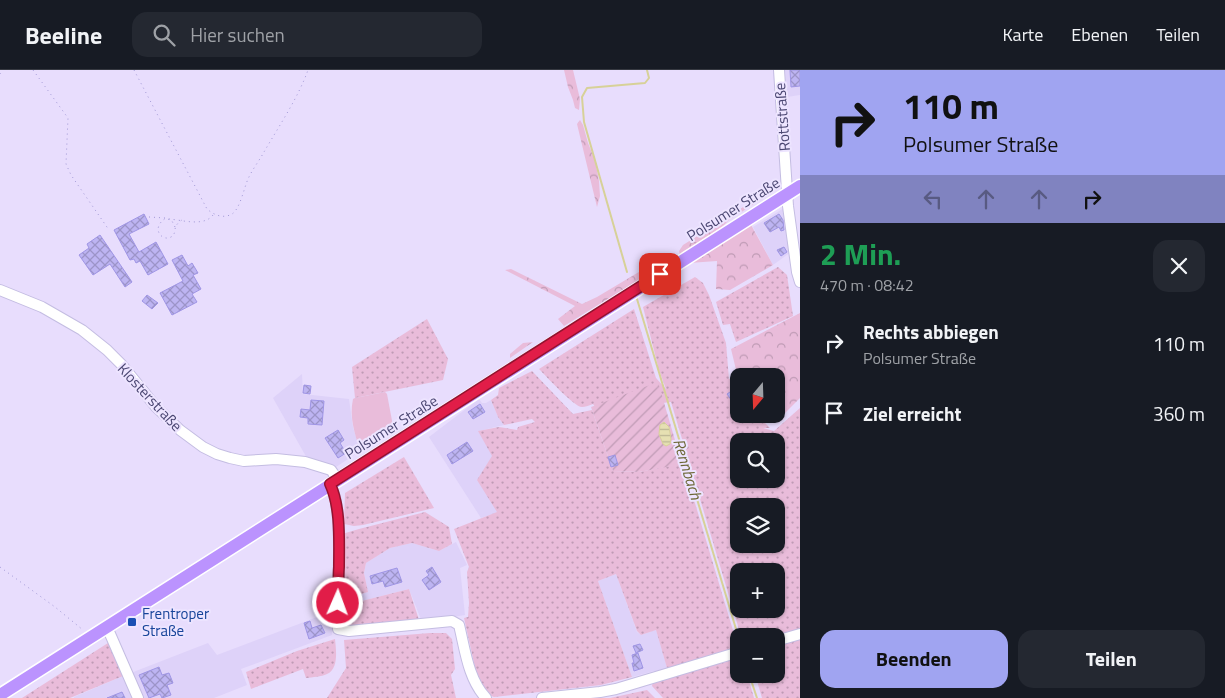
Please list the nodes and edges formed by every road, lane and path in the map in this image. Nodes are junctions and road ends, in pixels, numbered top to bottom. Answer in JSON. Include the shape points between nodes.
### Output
{"nodes":[{"id":1,"x":1,"y":70,"type":"edge"},
{"id":2,"x":33,"y":70,"type":"edge"},
{"id":3,"x":134,"y":70,"type":"edge"},
{"id":4,"x":308,"y":70,"type":"edge"},
{"id":5,"x":779,"y":70,"type":"edge"},
{"id":6,"x":0,"y":74,"type":"edge"},
{"id":7,"x":800,"y":186,"type":"edge"},
{"id":8,"x":788,"y":194,"type":"junction"},
{"id":9,"x":213,"y":214,"type":"junction"},
{"id":10,"x":149,"y":217,"type":"dead end"},
{"id":11,"x":166,"y":218,"type":"junction"},
{"id":12,"x":182,"y":220,"type":"junction"},
{"id":13,"x":176,"y":227,"type":"junction"},
{"id":14,"x":109,"y":230,"type":"dead end"},
{"id":15,"x":800,"y":282,"type":"edge"},
{"id":16,"x":0,"y":290,"type":"edge"},
{"id":17,"x":334,"y":482,"type":"junction"},
{"id":18,"x":0,"y":567,"type":"edge"},
{"id":19,"x":107,"y":627,"type":"junction"},
{"id":20,"x":800,"y":634,"type":"edge"},
{"id":21,"x":91,"y":637,"type":"junction"},
{"id":22,"x":785,"y":638,"type":"edge"},
{"id":23,"x":730,"y":655,"type":"edge"},
{"id":24,"x":0,"y":695,"type":"edge"},
{"id":25,"x":138,"y":698,"type":"edge"},
{"id":26,"x":486,"y":698,"type":"edge"},
{"id":27,"x":542,"y":698,"type":"edge"}],
"edges":[{"from":1,"to":6,"type":"path"},
{"from":2,"to":14,"type":"path","via":[[68,118],[66,164]]},
{"from":3,"to":9,"type":"path","via":[[207,209]]},
{"from":4,"to":9,"type":"path","via":[[248,178],[235,211],[223,216]]},
{"from":5,"to":8,"type":"street","name":"Rottstraße"},
{"from":7,"to":8,"type":"main road","name":"Polsumer Straße"},
{"from":8,"to":15,"type":"street","name":"Rottstraße"},
{"from":8,"to":17,"type":"main road","name":"Polsumer Straße"},
{"from":9,"to":12,"type":"path","via":[[211,218],[198,222]]},
{"from":10,"to":11,"type":"path"},
{"from":11,"to":12,"type":"path"},
{"from":11,"to":13,"type":"path"},
{"from":11,"to":13,"type":"path","via":[[158,226],[161,236],[171,236]]},
{"from":12,"to":13,"type":"path"},
{"from":16,"to":17,"type":"street","name":"Klosterstraße","via":[[42,307],[82,330],[107,350],[150,400],[202,447],[244,461],[276,459],[305,462],[331,470]]},
{"from":17,"to":19,"type":"main road","name":"Polsumer Straße"},
{"from":17,"to":26,"type":"street","via":[[338,527],[338,629],[349,631],[452,620],[458,625],[472,677]]},
{"from":18,"to":21,"type":"path"},
{"from":19,"to":21,"type":"main road","name":"Polsumer Straße"},
{"from":19,"to":25,"type":"street"},
{"from":20,"to":22,"type":"street"},
{"from":21,"to":24,"type":"main road","name":"Polsumer Straße"},
{"from":23,"to":27,"type":"street","via":[[616,689]]}]}
